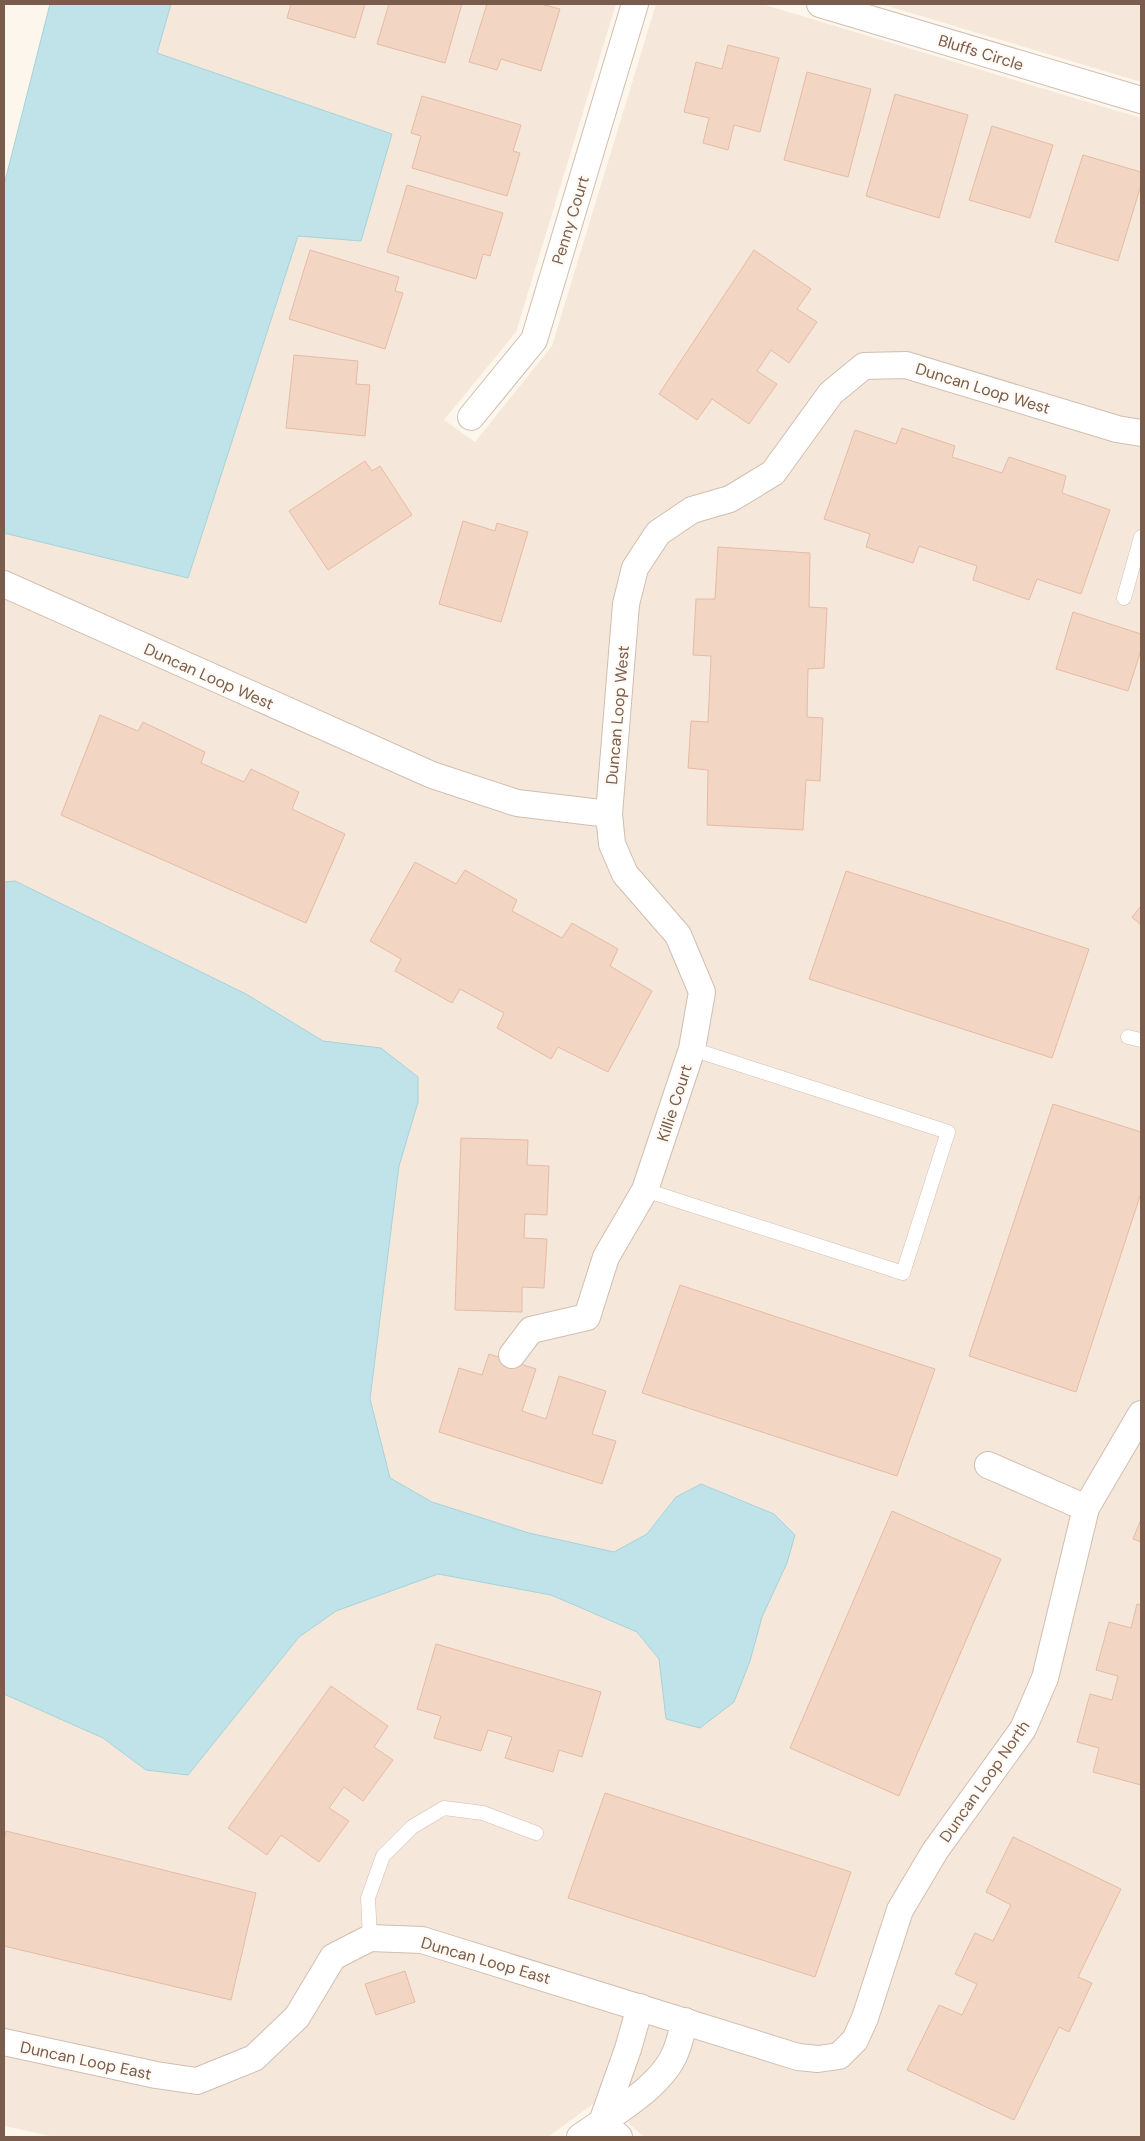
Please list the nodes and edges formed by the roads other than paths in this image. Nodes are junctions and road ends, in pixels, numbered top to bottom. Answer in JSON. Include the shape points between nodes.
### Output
{"nodes":[{"id":1,"x":635,"y":4,"type":"edge"},
{"id":2,"x":820,"y":4,"type":"edge"},
{"id":3,"x":1141,"y":100,"type":"edge"},
{"id":4,"x":471,"y":418,"type":"dead end"},
{"id":5,"x":1141,"y":433,"type":"edge"},
{"id":6,"x":1141,"y":537,"type":"edge"},
{"id":7,"x":4,"y":584,"type":"edge"},
{"id":8,"x":1124,"y":598,"type":"dead end"},
{"id":9,"x":609,"y":814,"type":"junction"},
{"id":10,"x":692,"y":1049,"type":"junction"},
{"id":11,"x":645,"y":1190,"type":"junction"},
{"id":12,"x":512,"y":1355,"type":"dead end"},
{"id":13,"x":1141,"y":1414,"type":"edge"},
{"id":14,"x":988,"y":1465,"type":"dead end"},
{"id":15,"x":1086,"y":1508,"type":"junction"},
{"id":16,"x":536,"y":1833,"type":"dead end"},
{"id":17,"x":370,"y":1938,"type":"junction"},
{"id":18,"x":640,"y":2007,"type":"junction"},
{"id":19,"x":685,"y":2021,"type":"junction"},
{"id":20,"x":4,"y":2042,"type":"edge"},
{"id":21,"x":839,"y":2056,"type":"joint"},
{"id":22,"x":610,"y":2130,"type":"edge"},
{"id":23,"x":580,"y":2137,"type":"edge"}],
"edges":[{"from":1,"to":4,"type":"street","name":"Penny Court","via":[[534,340]]},
{"from":2,"to":3,"type":"street","name":"Bluffs Circle"},
{"from":5,"to":9,"type":"street","name":"Duncan Loop West","via":[[1117,429],[906,365],[864,366],[830,394],[773,473],[730,500],[692,510],[658,533],[635,568],[626,604]]},
{"from":6,"to":8,"type":"lane"},
{"from":7,"to":9,"type":"street","name":"Duncan Loop West","via":[[432,775],[517,803]]},
{"from":9,"to":10,"type":"street","name":"Killie Court","via":[[612,844],[625,874],[678,936],[702,992]]},
{"from":10,"to":11,"type":"street","name":"Killie Court"},
{"from":10,"to":11,"type":"lane","via":[[948,1132],[903,1273]]},
{"from":11,"to":12,"type":"street","name":"Killie Court","via":[[606,1258],[587,1317],[531,1330]]},
{"from":13,"to":15,"type":"street","name":"Duncan Loop North"},
{"from":14,"to":15,"type":"street"},
{"from":15,"to":21,"type":"street","name":"Duncan Loop North","via":[[1045,1678],[1023,1729],[935,1851],[900,1910],[865,2018],[855,2040]]},
{"from":16,"to":17,"type":"lane","via":[[483,1812],[444,1808],[412,1827],[383,1856],[368,1898]]},
{"from":17,"to":18,"type":"street","name":"Duncan Loop East","via":[[422,1940]]},
{"from":17,"to":20,"type":"street","name":"Duncan Loop East","via":[[332,1957],[297,2017],[254,2058],[197,2081]]},
{"from":18,"to":19,"type":"street","name":"Duncan Loop East"},
{"from":18,"to":22,"type":"street"},
{"from":19,"to":21,"type":"street","name":"Duncan Loop East","via":[[798,2057]]},
{"from":19,"to":22,"type":"street","via":[[676,2052],[665,2069]]},
{"from":22,"to":23,"type":"street"}]}
